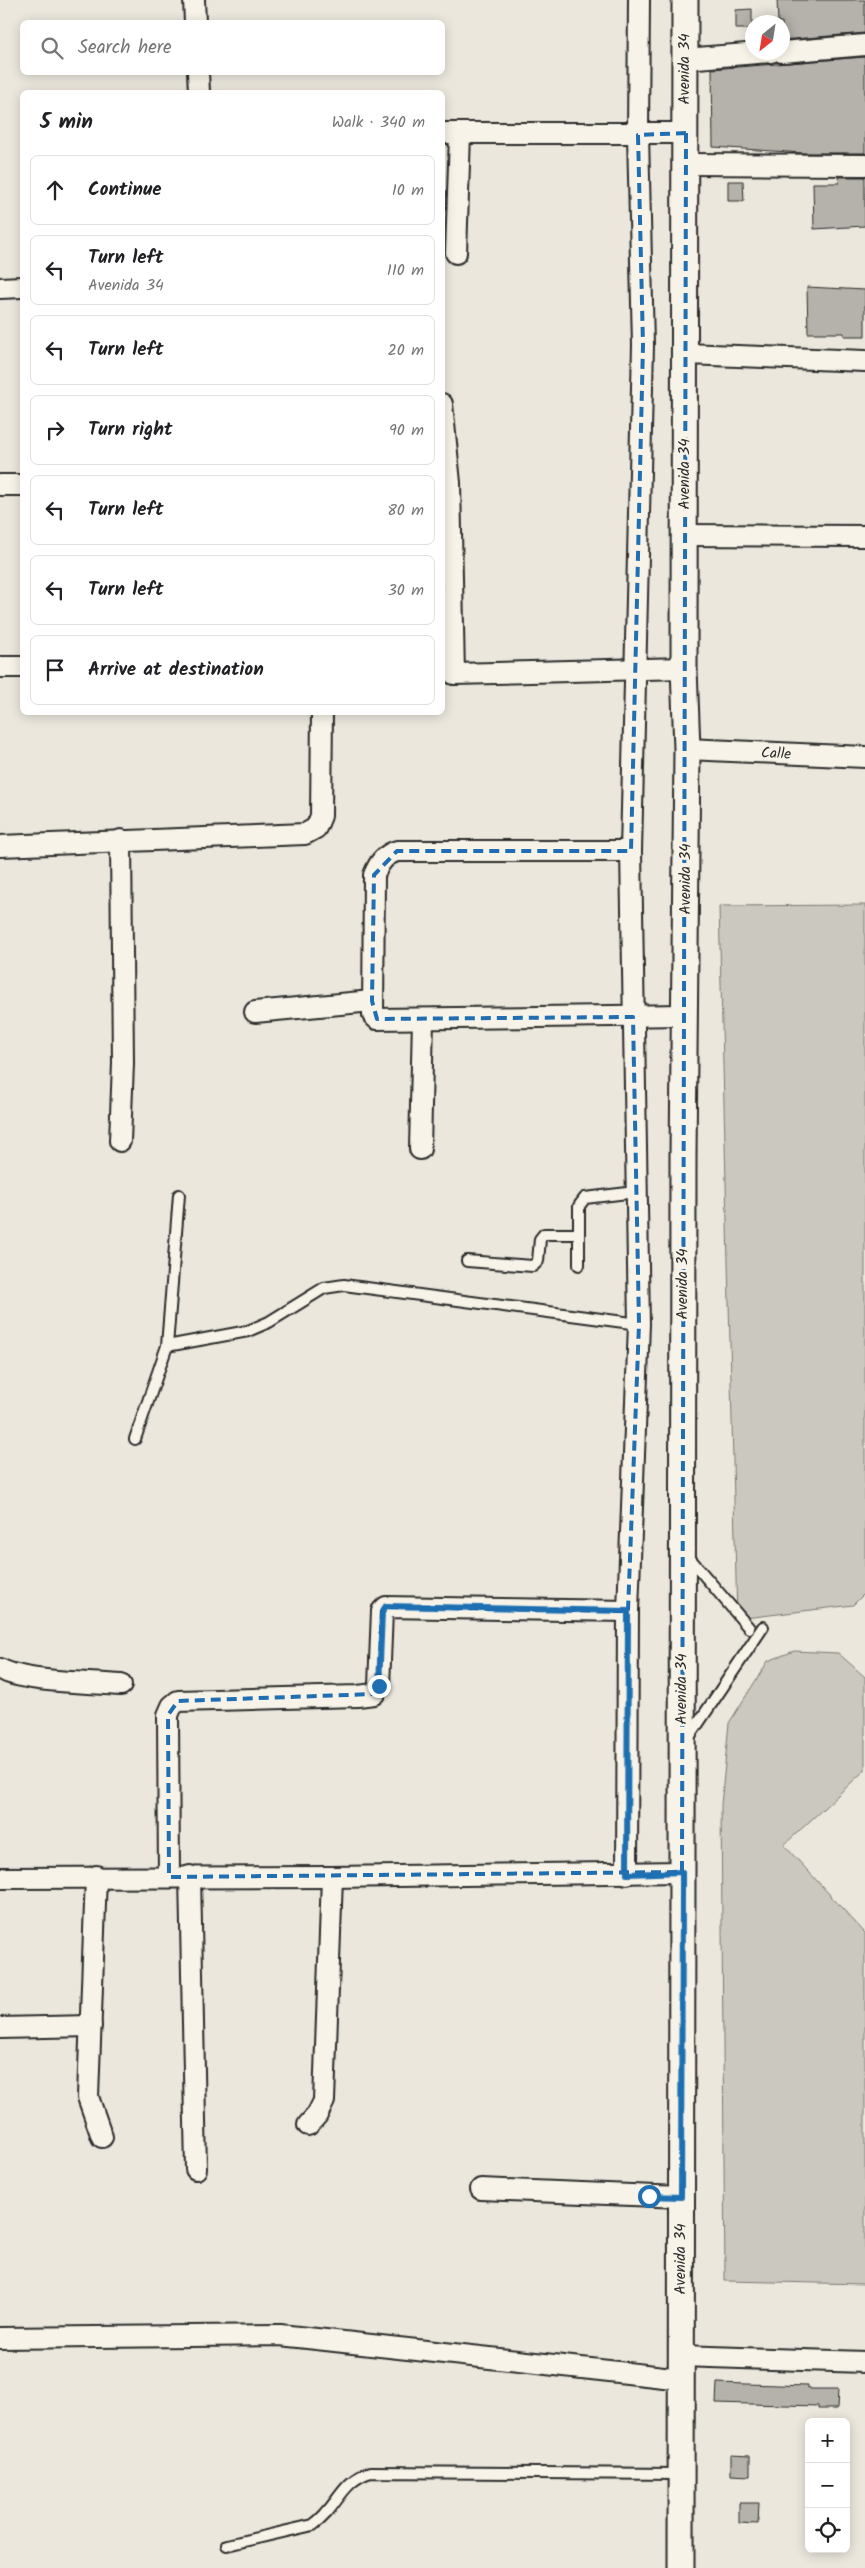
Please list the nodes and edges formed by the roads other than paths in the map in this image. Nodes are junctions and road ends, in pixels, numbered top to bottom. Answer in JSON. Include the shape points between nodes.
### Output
{"nodes":[{"id":1,"x":194,"y":0,"type":"edge"},
{"id":2,"x":639,"y":0,"type":"edge"},
{"id":3,"x":685,"y":0,"type":"edge"},
{"id":4,"x":195,"y":20,"type":"edge"},
{"id":5,"x":865,"y":45,"type":"edge"},
{"id":6,"x":790,"y":51,"type":"edge"},
{"id":7,"x":745,"y":54,"type":"edge"},
{"id":8,"x":685,"y":59,"type":"junction"},
{"id":9,"x":198,"y":75,"type":"edge"},
{"id":10,"x":199,"y":90,"type":"edge"},
{"id":11,"x":451,"y":133,"type":"edge"},
{"id":12,"x":686,"y":133,"type":"junction"},
{"id":13,"x":638,"y":135,"type":"junction"},
{"id":14,"x":686,"y":164,"type":"junction"},
{"id":15,"x":865,"y":164,"type":"edge"},
{"id":16,"x":456,"y":253,"type":"dead end"},
{"id":17,"x":20,"y":286,"type":"edge"},
{"id":18,"x":0,"y":288,"type":"edge"},
{"id":19,"x":686,"y":354,"type":"junction"},
{"id":20,"x":865,"y":361,"type":"edge"},
{"id":21,"x":445,"y":463,"type":"edge"},
{"id":22,"x":446,"y":483,"type":"edge"},
{"id":23,"x":0,"y":485,"type":"edge"},
{"id":24,"x":20,"y":485,"type":"edge"},
{"id":25,"x":685,"y":535,"type":"junction"},
{"id":26,"x":865,"y":536,"type":"edge"},
{"id":27,"x":0,"y":667,"type":"edge"},
{"id":28,"x":20,"y":667,"type":"edge"},
{"id":29,"x":684,"y":668,"type":"junction"},
{"id":30,"x":633,"y":670,"type":"junction"},
{"id":31,"x":448,"y":674,"type":"edge"},
{"id":32,"x":322,"y":715,"type":"edge"},
{"id":33,"x":687,"y":749,"type":"junction"},
{"id":34,"x":865,"y":757,"type":"edge"},
{"id":35,"x":121,"y":840,"type":"junction"},
{"id":36,"x":0,"y":846,"type":"edge"},
{"id":37,"x":631,"y":851,"type":"junction"},
{"id":38,"x":372,"y":1001,"type":"junction"},
{"id":39,"x":255,"y":1012,"type":"dead end"},
{"id":40,"x":685,"y":1015,"type":"junction"},
{"id":41,"x":633,"y":1017,"type":"junction"},
{"id":42,"x":423,"y":1019,"type":"junction"},
{"id":43,"x":120,"y":1142,"type":"dead end"},
{"id":44,"x":420,"y":1149,"type":"dead end"},
{"id":45,"x":636,"y":1192,"type":"junction"},
{"id":46,"x":179,"y":1195,"type":"dead end"},
{"id":47,"x":579,"y":1234,"type":"junction"},
{"id":48,"x":467,"y":1261,"type":"dead end"},
{"id":49,"x":579,"y":1265,"type":"dead end"},
{"id":50,"x":639,"y":1324,"type":"junction"},
{"id":51,"x":167,"y":1346,"type":"junction"},
{"id":52,"x":135,"y":1439,"type":"dead end"},
{"id":53,"x":683,"y":1550,"type":"junction"},
{"id":54,"x":628,"y":1611,"type":"junction"},
{"id":55,"x":763,"y":1627,"type":"dead end"},
{"id":56,"x":749,"y":1628,"type":"dead end"},
{"id":57,"x":0,"y":1669,"type":"edge"},
{"id":58,"x":121,"y":1685,"type":"dead end"},
{"id":59,"x":682,"y":1748,"type":"junction"},
{"id":60,"x":682,"y":1872,"type":"junction"},
{"id":61,"x":627,"y":1874,"type":"junction"},
{"id":62,"x":96,"y":1876,"type":"junction"},
{"id":63,"x":190,"y":1876,"type":"junction"},
{"id":64,"x":169,"y":1877,"type":"junction"},
{"id":65,"x":332,"y":1877,"type":"junction"},
{"id":66,"x":0,"y":1878,"type":"edge"},
{"id":67,"x":91,"y":2026,"type":"junction"},
{"id":68,"x":0,"y":2028,"type":"edge"},
{"id":69,"x":308,"y":2125,"type":"dead end"},
{"id":70,"x":102,"y":2137,"type":"dead end"},
{"id":71,"x":196,"y":2169,"type":"dead end"},
{"id":72,"x":481,"y":2189,"type":"dead end"},
{"id":73,"x":681,"y":2197,"type":"junction"},
{"id":74,"x":0,"y":2338,"type":"edge"},
{"id":75,"x":865,"y":2362,"type":"edge"},
{"id":76,"x":681,"y":2367,"type":"junction"},
{"id":77,"x":681,"y":2474,"type":"junction"},
{"id":78,"x":227,"y":2545,"type":"dead end"},
{"id":79,"x":681,"y":2568,"type":"edge"}],
"edges":[{"from":1,"to":4,"type":"street"},
{"from":2,"to":13,"type":"street"},
{"from":3,"to":8,"type":"street","name":"Avenida 34"},
{"from":5,"to":6,"type":"street"},
{"from":7,"to":8,"type":"street"},
{"from":8,"to":12,"type":"street","name":"Avenida 34"},
{"from":9,"to":10,"type":"street"},
{"from":11,"to":13,"type":"street"},
{"from":11,"to":16,"type":"street"},
{"from":12,"to":13,"type":"street"},
{"from":12,"to":14,"type":"street","name":"Avenida 34"},
{"from":13,"to":30,"type":"street","via":[[643,345]]},
{"from":14,"to":15,"type":"street"},
{"from":14,"to":19,"type":"street","name":"Avenida 34"},
{"from":17,"to":18,"type":"street"},
{"from":19,"to":20,"type":"street"},
{"from":19,"to":25,"type":"street","name":"Avenida 34"},
{"from":21,"to":22,"type":"street"},
{"from":22,"to":31,"type":"street"},
{"from":23,"to":24,"type":"street"},
{"from":25,"to":26,"type":"street"},
{"from":25,"to":29,"type":"street","name":"Avenida 34"},
{"from":27,"to":28,"type":"street"},
{"from":29,"to":30,"type":"street"},
{"from":29,"to":33,"type":"street","name":"Avenida 34"},
{"from":30,"to":31,"type":"street"},
{"from":30,"to":37,"type":"street"},
{"from":32,"to":35,"type":"street","via":[[321,816],[316,828],[305,834],[289,836]]},
{"from":33,"to":34,"type":"street","name":"Calle"},
{"from":33,"to":40,"type":"street","name":"Avenida 34"},
{"from":35,"to":36,"type":"street"},
{"from":35,"to":43,"type":"street","via":[[123,1063]]},
{"from":37,"to":38,"type":"street","via":[[390,853],[383,858],[374,875]]},
{"from":37,"to":41,"type":"street"},
{"from":38,"to":39,"type":"street"},
{"from":38,"to":42,"type":"street","via":[[373,1015],[377,1019]]},
{"from":40,"to":41,"type":"street"},
{"from":40,"to":53,"type":"street","name":"Avenida 34"},
{"from":41,"to":42,"type":"street"},
{"from":41,"to":45,"type":"street"},
{"from":42,"to":44,"type":"street"},
{"from":45,"to":47,"type":"lane","via":[[585,1198],[579,1206]]},
{"from":45,"to":50,"type":"street"},
{"from":46,"to":51,"type":"lane"},
{"from":47,"to":48,"type":"lane","via":[[544,1234],[540,1239],[538,1261],[532,1266]]},
{"from":47,"to":49,"type":"lane"},
{"from":50,"to":51,"type":"lane","via":[[344,1285],[324,1288],[269,1322],[248,1331]]},
{"from":50,"to":54,"type":"street"},
{"from":51,"to":52,"type":"lane"},
{"from":53,"to":56,"type":"lane"},
{"from":53,"to":59,"type":"street","name":"Avenida 34"},
{"from":54,"to":61,"type":"street"},
{"from":54,"to":64,"type":"street","via":[[386,1606],[382,1612],[379,1686],[374,1694],[178,1701],[168,1715]]},
{"from":55,"to":59,"type":"lane"},
{"from":57,"to":58,"type":"street","via":[[29,1677]]},
{"from":59,"to":60,"type":"street","name":"Avenida 34"},
{"from":60,"to":61,"type":"street"},
{"from":60,"to":73,"type":"street","name":"Avenida 34"},
{"from":61,"to":65,"type":"street"},
{"from":62,"to":64,"type":"street"},
{"from":62,"to":66,"type":"street"},
{"from":62,"to":67,"type":"street"},
{"from":63,"to":64,"type":"street"},
{"from":63,"to":65,"type":"street"},
{"from":63,"to":71,"type":"street"},
{"from":65,"to":69,"type":"street","via":[[324,2101]]},
{"from":67,"to":68,"type":"street"},
{"from":67,"to":70,"type":"street","via":[[88,2098]]},
{"from":72,"to":73,"type":"street"},
{"from":73,"to":76,"type":"street","name":"Avenida 34"},
{"from":74,"to":76,"type":"street","via":[[280,2335]]},
{"from":75,"to":76,"type":"street"},
{"from":76,"to":77,"type":"street","name":"Avenida 34"},
{"from":77,"to":78,"type":"lane","via":[[371,2472],[347,2484],[325,2517],[313,2525]]},
{"from":77,"to":79,"type":"street","name":"Avenida 34"}]}
